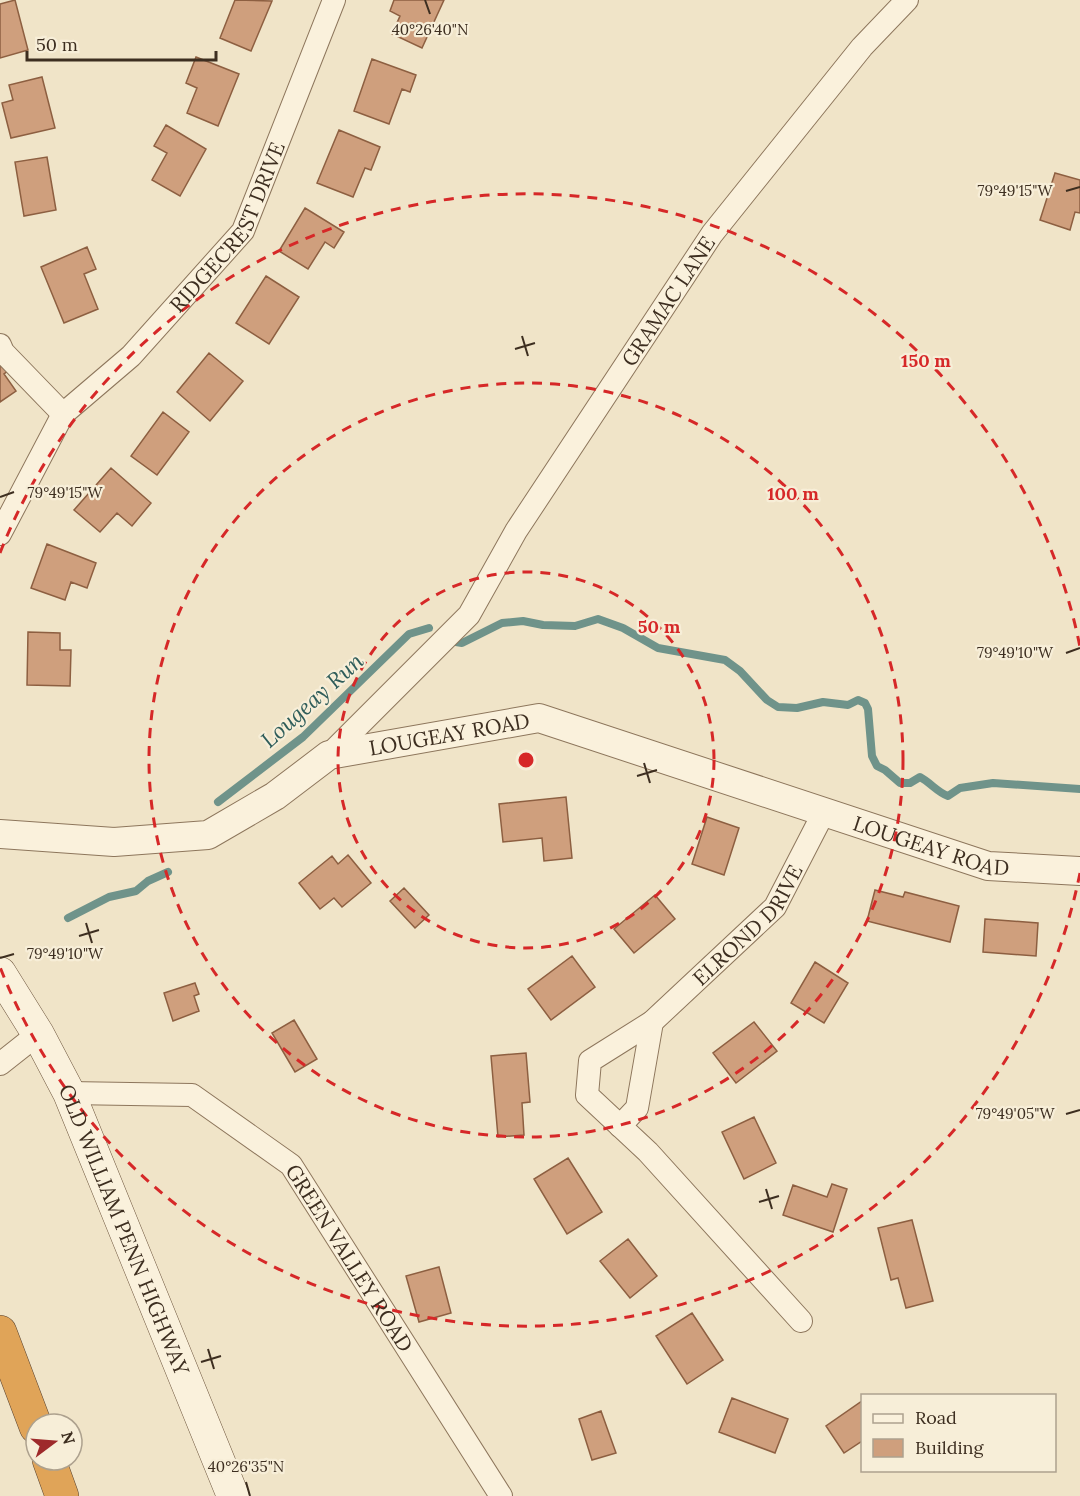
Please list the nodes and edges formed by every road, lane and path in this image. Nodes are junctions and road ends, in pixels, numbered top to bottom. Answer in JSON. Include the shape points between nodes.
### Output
{"nodes":[{"id":1,"x":334,"y":0,"type":"edge"},
{"id":2,"x":907,"y":0,"type":"edge"},
{"id":3,"x":0,"y":345,"type":"edge"},
{"id":4,"x":63,"y":414,"type":"junction"},
{"id":5,"x":0,"y":534,"type":"edge"},
{"id":6,"x":329,"y":755,"type":"junction"},
{"id":7,"x":824,"y":812,"type":"junction"},
{"id":8,"x":0,"y":834,"type":"edge"},
{"id":9,"x":1080,"y":871,"type":"edge"},
{"id":10,"x":0,"y":972,"type":"edge"},
{"id":11,"x":652,"y":1023,"type":"junction"},
{"id":12,"x":38,"y":1034,"type":"junction"},
{"id":13,"x":0,"y":1064,"type":"edge"},
{"id":14,"x":69,"y":1093,"type":"junction"},
{"id":15,"x":620,"y":1126,"type":"junction"},
{"id":16,"x":801,"y":1321,"type":"dead end"},
{"id":17,"x":0,"y":1332,"type":"edge"},
{"id":18,"x":30,"y":1412,"type":"edge"},
{"id":19,"x":53,"y":1472,"type":"edge"},
{"id":20,"x":62,"y":1496,"type":"edge"},
{"id":21,"x":233,"y":1496,"type":"edge"},
{"id":22,"x":501,"y":1496,"type":"edge"}],
"edges":[{"from":1,"to":4,"type":"street","name":"RIDGECREST DRIVE","via":[[243,231],[131,356]]},
{"from":2,"to":6,"type":"street","name":"GRAMAC LANE","via":[[862,47],[712,234],[516,531],[469,615]]},
{"from":3,"to":4,"type":"street"},
{"from":4,"to":5,"type":"street","name":"RIDGECREST DRIVE"},
{"from":6,"to":7,"type":"street","name":"LOUGEAY ROAD","via":[[539,718]]},
{"from":6,"to":8,"type":"street","name":"LOUGEAY ROAD","via":[[275,796],[208,835],[114,842]]},
{"from":7,"to":9,"type":"street","name":"LOUGEAY ROAD","via":[[988,866]]},
{"from":7,"to":11,"type":"street","name":"ELROND DRIVE","via":[[775,907]]},
{"from":10,"to":12,"type":"main road","name":"OLD WILLIAM PENN HIGHWAY"},
{"from":11,"to":15,"type":"street","via":[[637,1108]]},
{"from":11,"to":15,"type":"street","name":"ELROND DRIVE","via":[[590,1061],[587,1095]]},
{"from":12,"to":13,"type":"street"},
{"from":12,"to":14,"type":"main road","name":"OLD WILLIAM PENN HIGHWAY"},
{"from":14,"to":21,"type":"main road","name":"OLD WILLIAM PENN HIGHWAY"},
{"from":14,"to":22,"type":"street","name":"GREEN VALLEY ROAD","via":[[192,1095],[291,1165]]},
{"from":15,"to":16,"type":"street","name":"ELROND DRIVE"},
{"from":17,"to":18,"type":"highway"},
{"from":19,"to":20,"type":"highway"}]}
